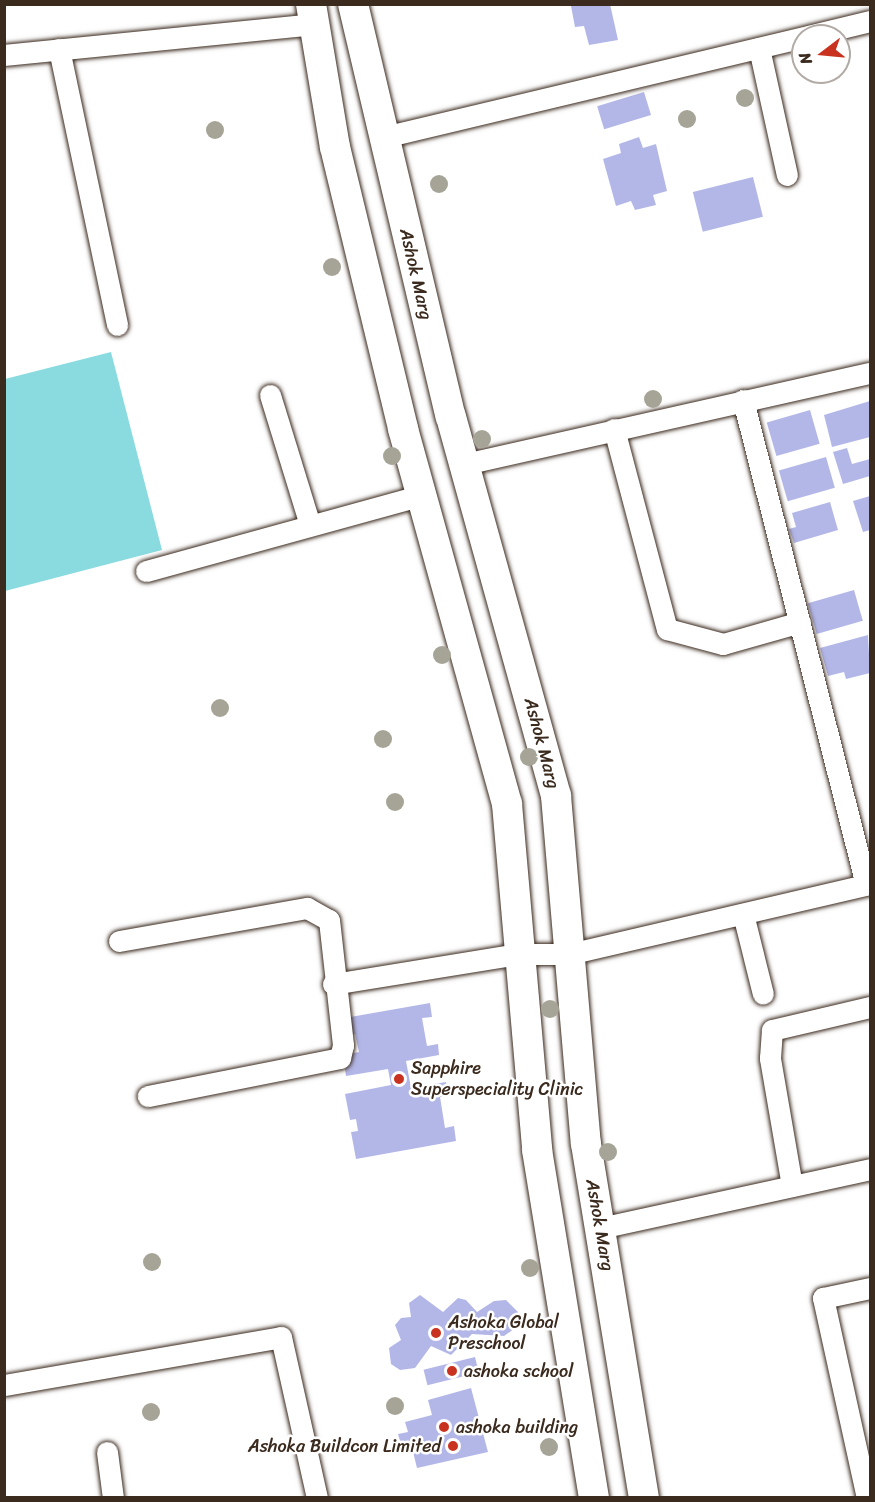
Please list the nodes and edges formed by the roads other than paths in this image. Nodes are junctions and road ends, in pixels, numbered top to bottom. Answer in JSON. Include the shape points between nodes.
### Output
{"nodes":[{"id":1,"x":353,"y":4,"type":"edge"},
{"id":2,"x":312,"y":14,"type":"edge"},
{"id":3,"x":870,"y":21,"type":"edge"},
{"id":4,"x":851,"y":26,"type":"edge"},
{"id":5,"x":791,"y":40,"type":"edge"},
{"id":6,"x":759,"y":48,"type":"junction"},
{"id":7,"x":59,"y":49,"type":"junction"},
{"id":8,"x":4,"y":55,"type":"edge"},
{"id":9,"x":384,"y":137,"type":"junction"},
{"id":10,"x":787,"y":175,"type":"dead end"},
{"id":11,"x":117,"y":325,"type":"dead end"},
{"id":12,"x":870,"y":373,"type":"edge"},
{"id":13,"x":270,"y":395,"type":"dead end"},
{"id":14,"x":743,"y":400,"type":"junction"},
{"id":15,"x":614,"y":429,"type":"junction"},
{"id":16,"x":465,"y":464,"type":"junction"},
{"id":17,"x":422,"y":495,"type":"junction"},
{"id":18,"x":310,"y":525,"type":"junction"},
{"id":19,"x":147,"y":571,"type":"dead end"},
{"id":20,"x":800,"y":622,"type":"junction"},
{"id":21,"x":868,"y":885,"type":"edge"},
{"id":22,"x":743,"y":914,"type":"junction"},
{"id":23,"x":118,"y":940,"type":"dead end"},
{"id":24,"x":519,"y":954,"type":"junction"},
{"id":25,"x":569,"y":954,"type":"junction"},
{"id":26,"x":333,"y":984,"type":"junction"},
{"id":27,"x":763,"y":994,"type":"dead end"},
{"id":28,"x":870,"y":1007,"type":"edge"},
{"id":29,"x":148,"y":1096,"type":"dead end"},
{"id":30,"x":870,"y":1169,"type":"edge"},
{"id":31,"x":792,"y":1186,"type":"junction"},
{"id":32,"x":600,"y":1228,"type":"junction"},
{"id":33,"x":870,"y":1288,"type":"edge"},
{"id":34,"x":4,"y":1385,"type":"edge"},
{"id":35,"x":107,"y":1452,"type":"dead end"},
{"id":36,"x":113,"y":1497,"type":"edge"},
{"id":37,"x":317,"y":1497,"type":"edge"},
{"id":38,"x":590,"y":1497,"type":"edge"},
{"id":39,"x":644,"y":1497,"type":"edge"},
{"id":40,"x":867,"y":1497,"type":"edge"}],
"edges":[{"from":1,"to":9,"type":"street","name":"Ashok Marg"},
{"from":2,"to":7,"type":"street"},
{"from":2,"to":17,"type":"street","via":[[335,147]]},
{"from":3,"to":4,"type":"street"},
{"from":5,"to":6,"type":"street"},
{"from":6,"to":9,"type":"street"},
{"from":6,"to":10,"type":"street"},
{"from":7,"to":8,"type":"street"},
{"from":7,"to":11,"type":"street"},
{"from":9,"to":16,"type":"street","name":"Ashok Marg"},
{"from":12,"to":14,"type":"street"},
{"from":13,"to":18,"type":"street"},
{"from":14,"to":15,"type":"street"},
{"from":14,"to":20,"type":"street"},
{"from":15,"to":16,"type":"street"},
{"from":15,"to":20,"type":"street","via":[[668,629],[723,644]]},
{"from":16,"to":25,"type":"street","name":"Ashok Marg","via":[[556,796]]},
{"from":17,"to":18,"type":"street"},
{"from":17,"to":24,"type":"street","via":[[507,804]]},
{"from":18,"to":19,"type":"street"},
{"from":20,"to":21,"type":"street"},
{"from":21,"to":22,"type":"street"},
{"from":22,"to":25,"type":"street"},
{"from":22,"to":27,"type":"street"},
{"from":23,"to":26,"type":"street","via":[[307,908],[329,920]]},
{"from":24,"to":25,"type":"street"},
{"from":24,"to":26,"type":"street"},
{"from":24,"to":38,"type":"street","via":[[537,1150]]},
{"from":25,"to":32,"type":"street","name":"Ashok Marg","via":[[586,1144]]},
{"from":26,"to":29,"type":"street","via":[[343,1045],[340,1058]]},
{"from":28,"to":31,"type":"street","via":[[772,1030],[770,1058]]},
{"from":30,"to":31,"type":"street"},
{"from":31,"to":32,"type":"street"},
{"from":32,"to":39,"type":"street","name":"Ashok Marg"},
{"from":33,"to":40,"type":"street","via":[[823,1298]]},
{"from":34,"to":37,"type":"street","via":[[281,1337]]},
{"from":35,"to":36,"type":"street"}]}
